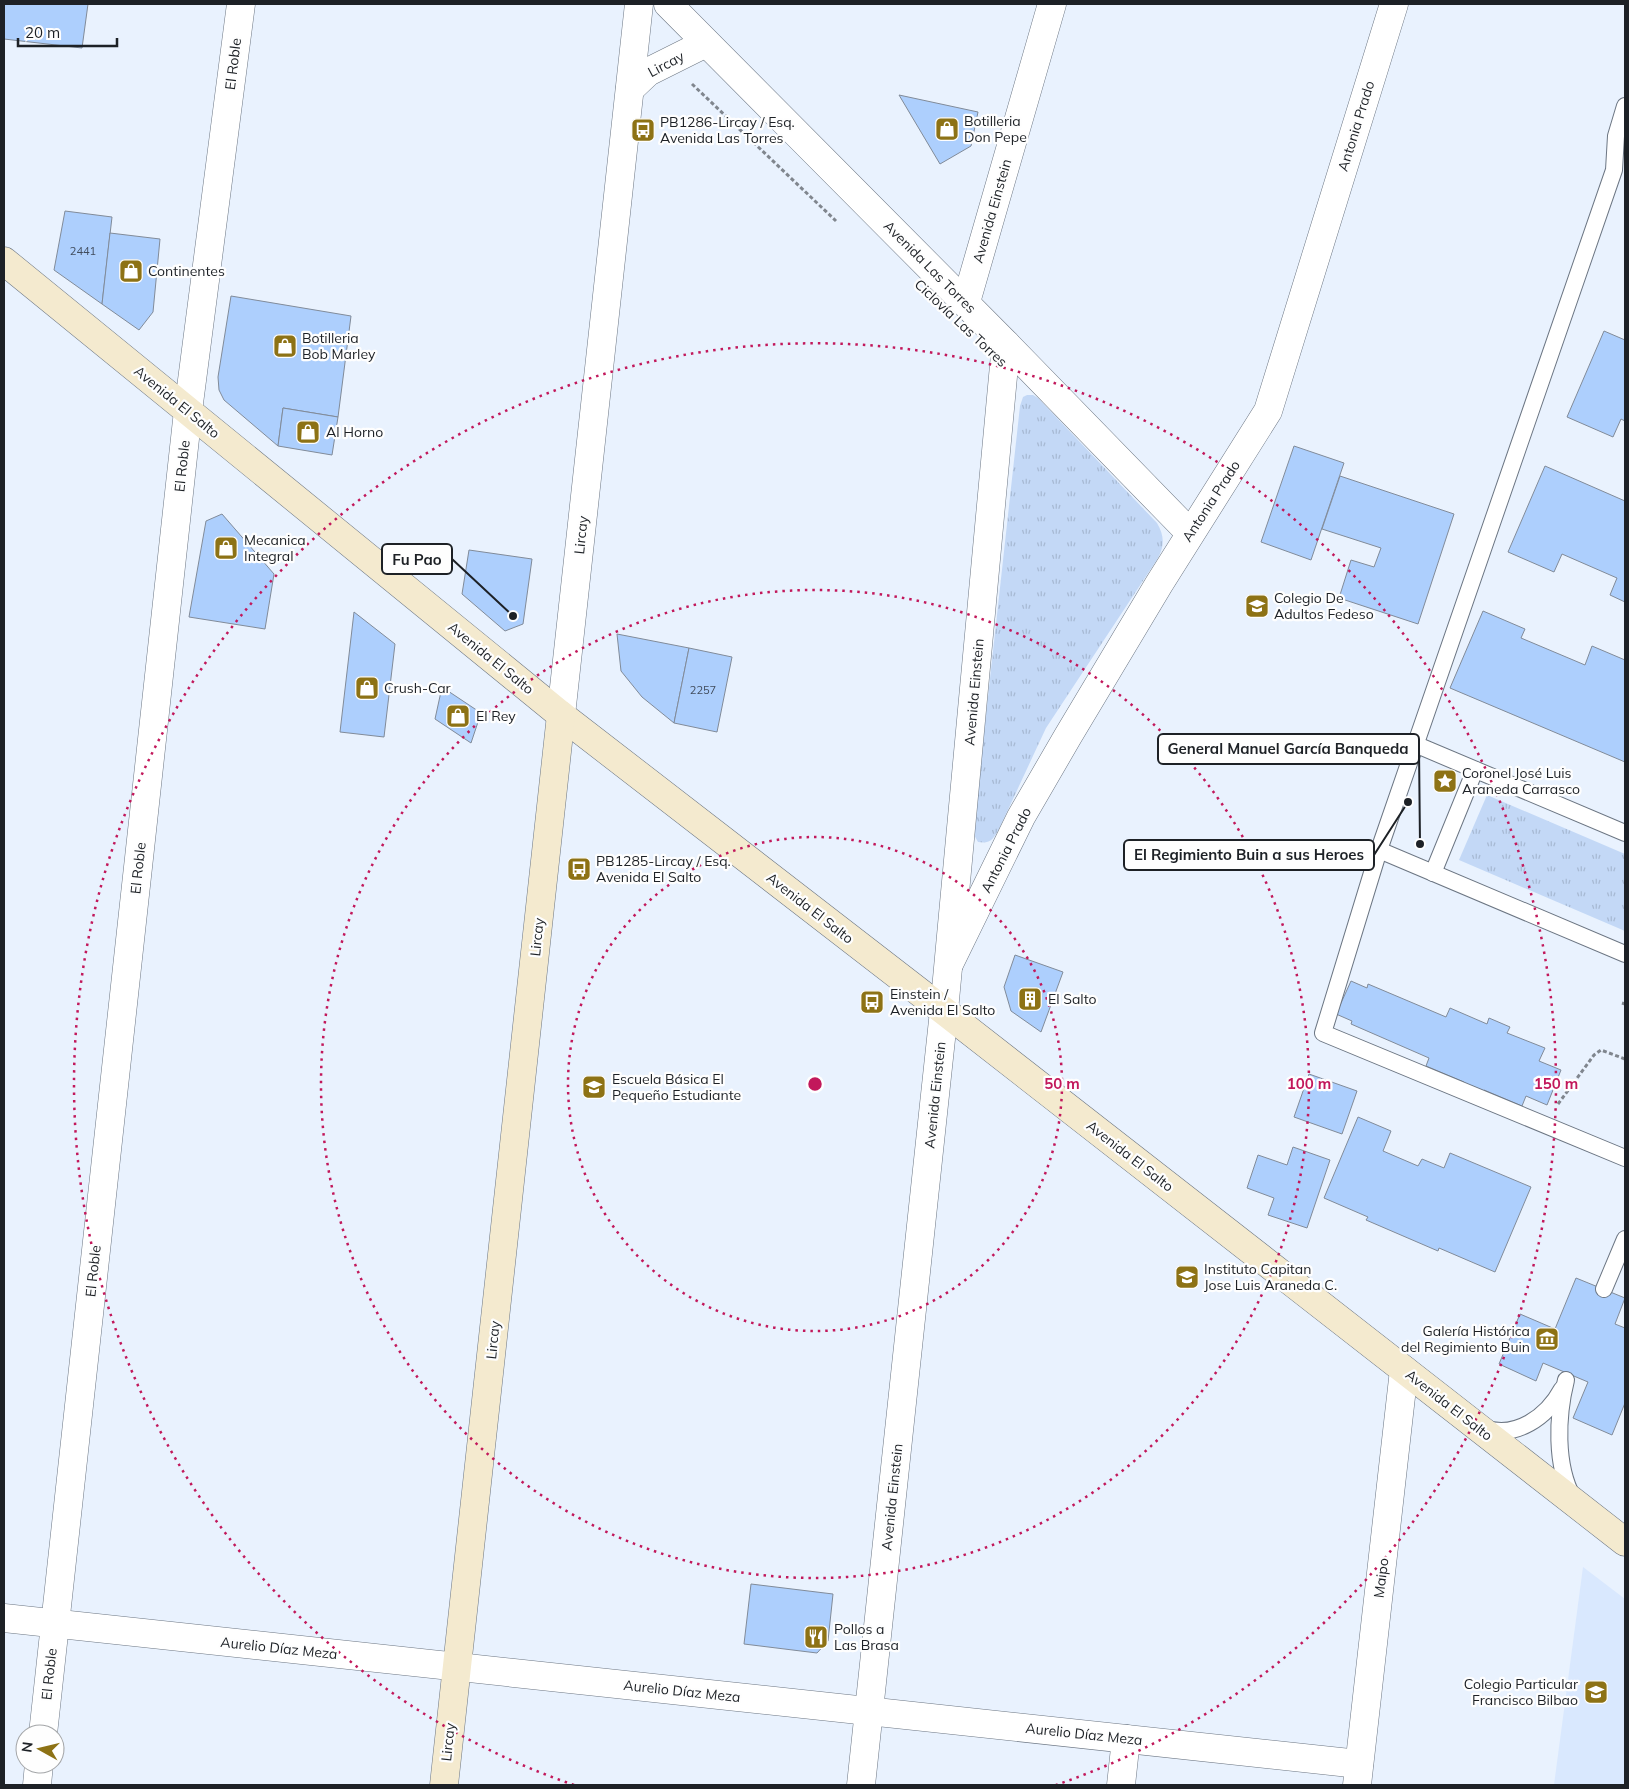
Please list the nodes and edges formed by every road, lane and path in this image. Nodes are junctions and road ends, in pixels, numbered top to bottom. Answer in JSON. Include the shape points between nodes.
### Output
{"nodes":[{"id":1,"x":240,"y":4,"type":"edge"},
{"id":2,"x":639,"y":4,"type":"edge"},
{"id":3,"x":668,"y":4,"type":"edge"},
{"id":4,"x":1394,"y":4,"type":"edge"},
{"id":5,"x":1047,"y":10,"type":"edge"},
{"id":6,"x":706,"y":43,"type":"junction"},
{"id":7,"x":668,"y":60,"type":"junction"},
{"id":8,"x":630,"y":89,"type":"junction"},
{"id":9,"x":1625,"y":106,"type":"edge"},
{"id":10,"x":1620,"y":168,"type":"edge"},
{"id":11,"x":836,"y":221,"type":"dead end"},
{"id":12,"x":4,"y":261,"type":"edge"},
{"id":13,"x":966,"y":302,"type":"junction"},
{"id":14,"x":1006,"y":344,"type":"junction"},
{"id":15,"x":188,"y":411,"type":"junction"},
{"id":16,"x":1190,"y":533,"type":"junction"},
{"id":17,"x":561,"y":715,"type":"junction"},
{"id":18,"x":1417,"y":745,"type":"junction"},
{"id":19,"x":1475,"y":770,"type":"junction"},
{"id":20,"x":1625,"y":833,"type":"edge"},
{"id":21,"x":1380,"y":850,"type":"junction"},
{"id":22,"x":1433,"y":873,"type":"junction"},
{"id":23,"x":1625,"y":954,"type":"edge"},
{"id":24,"x":949,"y":964,"type":"junction"},
{"id":25,"x":944,"y":1011,"type":"junction"},
{"id":26,"x":1625,"y":1059,"type":"edge"},
{"id":27,"x":1542,"y":1124,"type":"junction"},
{"id":28,"x":1625,"y":1158,"type":"edge"},
{"id":29,"x":1625,"y":1238,"type":"edge"},
{"id":30,"x":1604,"y":1290,"type":"dead end"},
{"id":31,"x":1404,"y":1370,"type":"junction"},
{"id":32,"x":1474,"y":1425,"type":"junction"},
{"id":33,"x":1579,"y":1506,"type":"junction"},
{"id":34,"x":1625,"y":1542,"type":"edge"},
{"id":35,"x":4,"y":1618,"type":"edge"},
{"id":36,"x":55,"y":1623,"type":"junction"},
{"id":37,"x":457,"y":1667,"type":"junction"},
{"id":38,"x":868,"y":1711,"type":"junction"},
{"id":39,"x":43,"y":1724,"type":"edge"},
{"id":40,"x":1126,"y":1739,"type":"junction"},
{"id":41,"x":1358,"y":1775,"type":"edge"},
{"id":42,"x":444,"y":1785,"type":"edge"},
{"id":43,"x":860,"y":1785,"type":"edge"},
{"id":44,"x":1121,"y":1785,"type":"edge"}],
"edges":[{"from":1,"to":15,"type":"street","name":"El Roble"},
{"from":2,"to":8,"type":"street","name":"Lircay"},
{"from":3,"to":6,"type":"street","name":"Avenida Las Torres"},
{"from":4,"to":16,"type":"street","name":"Antonia Prado","via":[[1268,412]]},
{"from":5,"to":13,"type":"street","name":"Avenida Einstein"},
{"from":6,"to":7,"type":"street","name":"Lircay"},
{"from":6,"to":13,"type":"street","name":"Avenida Las Torres"},
{"from":7,"to":8,"type":"street","name":"Lircay","via":[[648,72]]},
{"from":7,"to":11,"type":"path"},
{"from":8,"to":17,"type":"street","name":"Lircay"},
{"from":9,"to":10,"type":"lane","via":[[1616,136]]},
{"from":10,"to":18,"type":"lane"},
{"from":12,"to":15,"type":"main road","name":"Avenida El Salto"},
{"from":13,"to":14,"type":"street","name":"Avenida Las Torres"},
{"from":14,"to":16,"type":"street","name":"Avenida Las Torres"},
{"from":14,"to":24,"type":"street","name":"Avenida Einstein"},
{"from":15,"to":17,"type":"main road","name":"Avenida El Salto"},
{"from":15,"to":36,"type":"street","name":"El Roble"},
{"from":16,"to":24,"type":"street","name":"Antonia Prado","via":[[1026,809]]},
{"from":17,"to":25,"type":"main road","name":"Avenida El Salto"},
{"from":17,"to":37,"type":"main road","name":"Lircay"},
{"from":18,"to":19,"type":"lane"},
{"from":18,"to":21,"type":"lane"},
{"from":19,"to":20,"type":"lane"},
{"from":19,"to":22,"type":"lane"},
{"from":21,"to":22,"type":"lane"},
{"from":21,"to":27,"type":"lane","via":[[1323,1033]]},
{"from":22,"to":23,"type":"lane"},
{"from":24,"to":25,"type":"street","name":"Avenida Einstein"},
{"from":25,"to":31,"type":"main road","name":"Avenida El Salto"},
{"from":25,"to":38,"type":"street","name":"Avenida Einstein"},
{"from":26,"to":27,"type":"path","via":[[1601,1050],[1594,1055]]},
{"from":27,"to":28,"type":"lane"},
{"from":29,"to":30,"type":"lane"},
{"from":31,"to":32,"type":"main road","name":"Avenida El Salto"},
{"from":31,"to":41,"type":"street","name":"Maipo"},
{"from":32,"to":33,"type":"main road","name":"Avenida El Salto"},
{"from":32,"to":33,"type":"lane","via":[[1504,1431],[1529,1424],[1551,1406],[1567,1377],[1559,1415],[1560,1442],[1567,1482]]},
{"from":33,"to":34,"type":"main road","name":"Avenida El Salto"},
{"from":35,"to":36,"type":"street","name":"Aurelio Díaz Meza"},
{"from":36,"to":37,"type":"street","name":"Aurelio Díaz Meza"},
{"from":36,"to":39,"type":"street","name":"El Roble"},
{"from":37,"to":38,"type":"street","name":"Aurelio Díaz Meza"},
{"from":37,"to":42,"type":"main road","name":"Lircay"},
{"from":38,"to":40,"type":"street","name":"Aurelio Díaz Meza"},
{"from":38,"to":43,"type":"street","name":"Avenida Einstein"},
{"from":40,"to":41,"type":"street","name":"Aurelio Díaz Meza"},
{"from":40,"to":44,"type":"street"}]}
